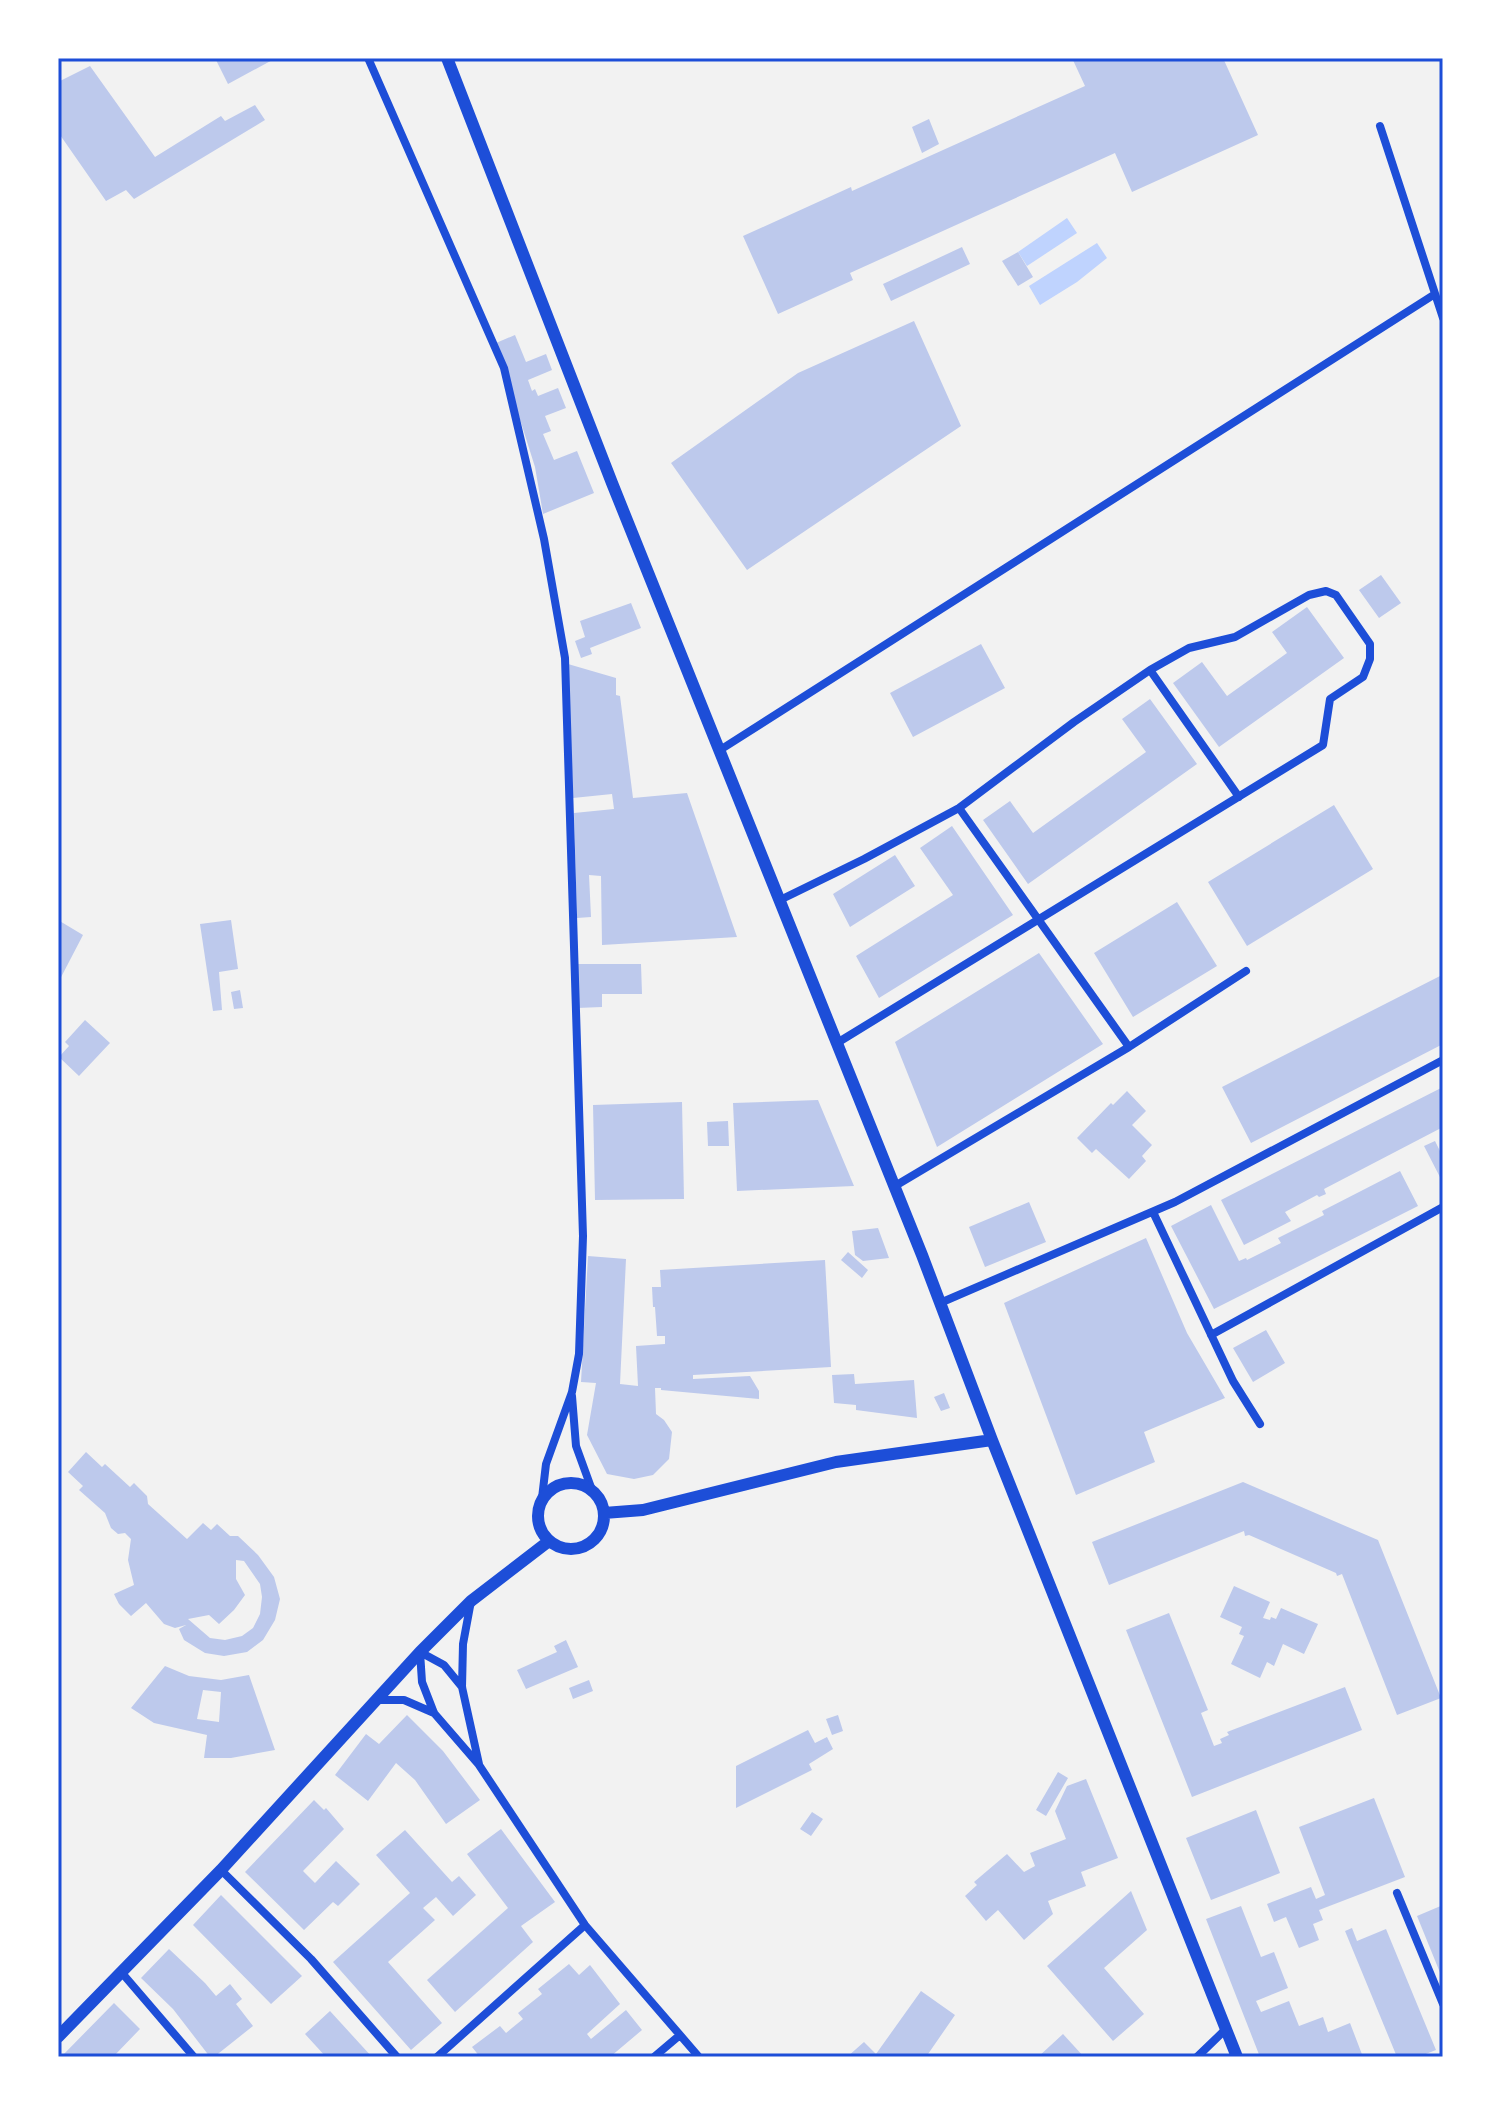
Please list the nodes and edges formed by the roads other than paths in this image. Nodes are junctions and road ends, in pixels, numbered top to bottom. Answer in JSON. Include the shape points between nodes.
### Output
{"nodes":[{"id":1,"x":368,"y":58,"type":"edge"},
{"id":2,"x":447,"y":58,"type":"edge"},
{"id":3,"x":1380,"y":126,"type":"dead end"},
{"id":4,"x":1435,"y":294,"type":"junction"},
{"id":5,"x":1443,"y":318,"type":"edge"},
{"id":6,"x":1150,"y":670,"type":"junction"},
{"id":7,"x":720,"y":750,"type":"junction"},
{"id":8,"x":1239,"y":797,"type":"junction"},
{"id":9,"x":959,"y":808,"type":"junction"},
{"id":10,"x":780,"y":900,"type":"junction"},
{"id":11,"x":1039,"y":919,"type":"junction"},
{"id":12,"x":1246,"y":971,"type":"dead end"},
{"id":13,"x":837,"y":1043,"type":"junction"},
{"id":14,"x":1129,"y":1047,"type":"junction"},
{"id":15,"x":1443,"y":1060,"type":"edge"},
{"id":16,"x":895,"y":1186,"type":"junction"},
{"id":17,"x":1443,"y":1207,"type":"edge"},
{"id":18,"x":1153,"y":1212,"type":"junction"},
{"id":19,"x":940,"y":1303,"type":"junction"},
{"id":20,"x":1211,"y":1335,"type":"junction"},
{"id":21,"x":572,"y":1392,"type":"junction"},
{"id":22,"x":1260,"y":1424,"type":"dead end"},
{"id":23,"x":992,"y":1440,"type":"junction"},
{"id":24,"x":592,"y":1490,"type":"junction"},
{"id":25,"x":542,"y":1498,"type":"junction"},
{"id":26,"x":604,"y":1513,"type":"junction"},
{"id":27,"x":549,"y":1541,"type":"junction"},
{"id":28,"x":471,"y":1601,"type":"junction"},
{"id":29,"x":420,"y":1652,"type":"junction"},
{"id":30,"x":462,"y":1687,"type":"junction"},
{"id":31,"x":376,"y":1700,"type":"junction"},
{"id":32,"x":434,"y":1713,"type":"junction"},
{"id":33,"x":479,"y":1765,"type":"junction"},
{"id":34,"x":221,"y":1870,"type":"junction"},
{"id":35,"x":1397,"y":1893,"type":"dead end"},
{"id":36,"x":585,"y":1925,"type":"junction"},
{"id":37,"x":122,"y":1973,"type":"junction"},
{"id":38,"x":1443,"y":2004,"type":"edge"},
{"id":39,"x":1226,"y":2029,"type":"junction"},
{"id":40,"x":680,"y":2035,"type":"junction"},
{"id":41,"x":58,"y":2037,"type":"edge"},
{"id":42,"x":194,"y":2057,"type":"edge"},
{"id":43,"x":397,"y":2057,"type":"edge"},
{"id":44,"x":437,"y":2057,"type":"edge"},
{"id":45,"x":654,"y":2057,"type":"edge"},
{"id":46,"x":699,"y":2057,"type":"edge"},
{"id":47,"x":1197,"y":2057,"type":"edge"},
{"id":48,"x":1237,"y":2057,"type":"edge"}],
"edges":[{"from":1,"to":21,"type":"street","via":[[504,368],[565,658],[583,1236],[579,1354]]},
{"from":2,"to":7,"type":"street"},
{"from":3,"to":4,"type":"street"},
{"from":4,"to":5,"type":"street"},
{"from":4,"to":7,"type":"street"},
{"from":6,"to":8,"type":"street"},
{"from":6,"to":8,"type":"street","via":[[1189,648],[1235,637],[1309,595],[1336,595],[1370,644],[1363,677],[1330,699],[1323,745]]},
{"from":6,"to":9,"type":"street"},
{"from":7,"to":10,"type":"street"},
{"from":8,"to":11,"type":"street"},
{"from":9,"to":10,"type":"street"},
{"from":9,"to":11,"type":"street"},
{"from":10,"to":13,"type":"street"},
{"from":11,"to":13,"type":"street"},
{"from":11,"to":14,"type":"street"},
{"from":12,"to":14,"type":"street"},
{"from":13,"to":16,"type":"street"},
{"from":14,"to":16,"type":"street"},
{"from":15,"to":18,"type":"street"},
{"from":16,"to":19,"type":"street"},
{"from":17,"to":20,"type":"street"},
{"from":18,"to":19,"type":"street"},
{"from":18,"to":20,"type":"street"},
{"from":19,"to":23,"type":"street"},
{"from":20,"to":22,"type":"street"},
{"from":21,"to":24,"type":"street","via":[[576,1446]]},
{"from":21,"to":25,"type":"street","via":[[546,1464]]},
{"from":23,"to":26,"type":"street","via":[[836,1462],[643,1510]]},
{"from":23,"to":39,"type":"street"},
{"from":24,"to":25,"type":"street","via":[[571,1482]]},
{"from":24,"to":26,"type":"street"},
{"from":25,"to":27,"type":"street","via":[[537,1516]]},
{"from":26,"to":27,"type":"street","via":[[591,1542],[570,1549]]},
{"from":27,"to":28,"type":"street"},
{"from":28,"to":29,"type":"street"},
{"from":28,"to":30,"type":"street"},
{"from":29,"to":30,"type":"street","via":[[444,1665]]},
{"from":29,"to":31,"type":"street"},
{"from":29,"to":32,"type":"street","via":[[422,1682]]},
{"from":30,"to":33,"type":"street"},
{"from":31,"to":32,"type":"street","via":[[404,1700]]},
{"from":31,"to":34,"type":"street"},
{"from":32,"to":33,"type":"street"},
{"from":33,"to":36,"type":"street"},
{"from":34,"to":37,"type":"street"},
{"from":34,"to":43,"type":"street","via":[[311,1959]]},
{"from":35,"to":38,"type":"street"},
{"from":36,"to":40,"type":"street"},
{"from":36,"to":44,"type":"street"},
{"from":37,"to":41,"type":"street"},
{"from":37,"to":42,"type":"street"},
{"from":39,"to":47,"type":"street"},
{"from":39,"to":48,"type":"street"},
{"from":40,"to":45,"type":"street"},
{"from":40,"to":46,"type":"street"}]}
